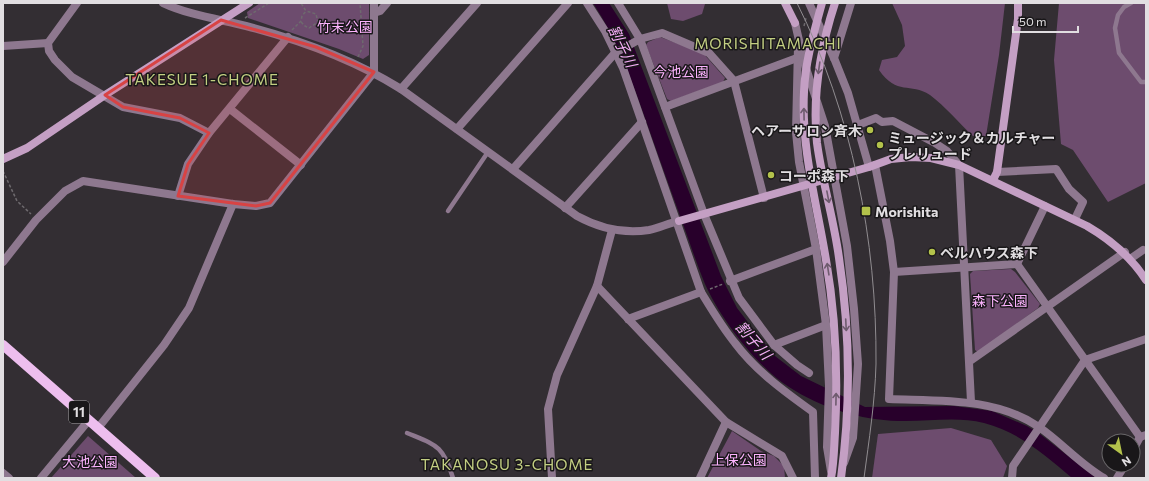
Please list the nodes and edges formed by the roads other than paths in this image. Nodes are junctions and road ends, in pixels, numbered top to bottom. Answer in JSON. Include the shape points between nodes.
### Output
{"nodes":[{"id":1,"x":77,"y":3,"type":"edge"},
{"id":2,"x":249,"y":3,"type":"edge"},
{"id":3,"x":374,"y":3,"type":"edge"},
{"id":4,"x":387,"y":3,"type":"edge"},
{"id":5,"x":478,"y":3,"type":"edge"},
{"id":6,"x":568,"y":3,"type":"edge"},
{"id":7,"x":587,"y":3,"type":"edge"},
{"id":8,"x":618,"y":3,"type":"edge"},
{"id":9,"x":785,"y":3,"type":"edge"},
{"id":10,"x":809,"y":3,"type":"edge"},
{"id":11,"x":822,"y":3,"type":"edge"},
{"id":12,"x":834,"y":3,"type":"edge"},
{"id":13,"x":850,"y":3,"type":"edge"},
{"id":14,"x":1018,"y":3,"type":"edge"},
{"id":15,"x":1131,"y":3,"type":"edge"},
{"id":16,"x":165,"y":4,"type":"edge"},
{"id":17,"x":374,"y":13,"type":"junction"},
{"id":18,"x":221,"y":20,"type":"junction"},
{"id":19,"x":795,"y":23,"type":"junction"},
{"id":20,"x":288,"y":37,"type":"junction"},
{"id":21,"x":638,"y":40,"type":"junction"},
{"id":22,"x":48,"y":43,"type":"junction"},
{"id":23,"x":3,"y":46,"type":"edge"},
{"id":24,"x":616,"y":52,"type":"junction"},
{"id":25,"x":797,"y":58,"type":"junction"},
{"id":26,"x":834,"y":58,"type":"junction"},
{"id":27,"x":374,"y":72,"type":"junction"},
{"id":28,"x":734,"y":81,"type":"junction"},
{"id":29,"x":1146,"y":82,"type":"edge"},
{"id":30,"x":401,"y":89,"type":"junction"},
{"id":31,"x":105,"y":95,"type":"junction"},
{"id":32,"x":665,"y":107,"type":"junction"},
{"id":33,"x":230,"y":109,"type":"junction"},
{"id":34,"x":642,"y":122,"type":"junction"},
{"id":35,"x":858,"y":125,"type":"junction"},
{"id":36,"x":457,"y":129,"type":"junction"},
{"id":37,"x":209,"y":133,"type":"junction"},
{"id":38,"x":488,"y":152,"type":"junction"},
{"id":39,"x":3,"y":159,"type":"edge"},
{"id":40,"x":301,"y":165,"type":"junction"},
{"id":41,"x":959,"y":165,"type":"junction"},
{"id":42,"x":872,"y":166,"type":"junction"},
{"id":43,"x":513,"y":169,"type":"junction"},
{"id":44,"x":997,"y":172,"type":"junction"},
{"id":45,"x":833,"y":176,"type":"junction"},
{"id":46,"x":993,"y":180,"type":"junction"},
{"id":47,"x":803,"y":186,"type":"junction"},
{"id":48,"x":178,"y":196,"type":"junction"},
{"id":49,"x":764,"y":198,"type":"junction"},
{"id":50,"x":232,"y":204,"type":"junction"},
{"id":51,"x":1045,"y":206,"type":"junction"},
{"id":52,"x":565,"y":208,"type":"junction"},
{"id":53,"x":448,"y":211,"type":"dead end"},
{"id":54,"x":702,"y":214,"type":"junction"},
{"id":55,"x":1075,"y":220,"type":"junction"},
{"id":56,"x":677,"y":221,"type":"junction"},
{"id":57,"x":612,"y":230,"type":"junction"},
{"id":58,"x":816,"y":249,"type":"junction"},
{"id":59,"x":1143,"y":250,"type":"dead end"},
{"id":60,"x":1127,"y":256,"type":"junction"},
{"id":61,"x":3,"y":262,"type":"edge"},
{"id":62,"x":1017,"y":264,"type":"junction"},
{"id":63,"x":964,"y":267,"type":"junction"},
{"id":64,"x":894,"y":272,"type":"junction"},
{"id":65,"x":1146,"y":280,"type":"edge"},
{"id":66,"x":728,"y":282,"type":"junction"},
{"id":67,"x":596,"y":286,"type":"junction"},
{"id":68,"x":703,"y":291,"type":"junction"},
{"id":69,"x":1047,"y":307,"type":"junction"},
{"id":70,"x":628,"y":319,"type":"junction"},
{"id":71,"x":826,"y":325,"type":"junction"},
{"id":72,"x":1146,"y":339,"type":"edge"},
{"id":73,"x":3,"y":345,"type":"edge"},
{"id":74,"x":774,"y":345,"type":"junction"},
{"id":75,"x":1085,"y":360,"type":"junction"},
{"id":76,"x":970,"y":361,"type":"junction"},
{"id":77,"x":809,"y":373,"type":"dead end"},
{"id":78,"x":971,"y":402,"type":"junction"},
{"id":79,"x":89,"y":420,"type":"junction"},
{"id":80,"x":726,"y":422,"type":"junction"},
{"id":81,"x":98,"y":428,"type":"junction"},
{"id":82,"x":1036,"y":430,"type":"junction"},
{"id":83,"x":406,"y":433,"type":"dead end"},
{"id":84,"x":1143,"y":436,"type":"edge"},
{"id":85,"x":842,"y":469,"type":"junction"},
{"id":86,"x":3,"y":473,"type":"edge"},
{"id":87,"x":832,"y":476,"type":"edge"},
{"id":88,"x":9,"y":478,"type":"edge"},
{"id":89,"x":41,"y":478,"type":"edge"},
{"id":90,"x":155,"y":478,"type":"edge"},
{"id":91,"x":453,"y":478,"type":"edge"},
{"id":92,"x":552,"y":478,"type":"edge"},
{"id":93,"x":700,"y":478,"type":"edge"},
{"id":94,"x":793,"y":478,"type":"edge"},
{"id":95,"x":815,"y":478,"type":"edge"},
{"id":96,"x":841,"y":478,"type":"edge"},
{"id":97,"x":1012,"y":478,"type":"edge"},
{"id":98,"x":1104,"y":478,"type":"edge"}],
"edges":[{"from":1,"to":22,"type":"street"},
{"from":2,"to":18,"type":"street"},
{"from":3,"to":17,"type":"street"},
{"from":4,"to":17,"type":"street","via":[[380,11]]},
{"from":5,"to":30,"type":"street"},
{"from":6,"to":36,"type":"street"},
{"from":7,"to":24,"type":"street"},
{"from":8,"to":21,"type":"street"},
{"from":9,"to":19,"type":"street"},
{"from":10,"to":26,"type":"street"},
{"from":87,"to":11,"type":"street","one_way":true,"via":[[837,358],[832,301],[805,147],[804,91],[811,40]]},
{"from":12,"to":85,"type":"street","one_way":true,"via":[[825,35],[815,106],[818,144],[845,301],[848,390]]},
{"from":13,"to":26,"type":"street"},
{"from":14,"to":44,"type":"street"},
{"from":15,"to":29,"type":"lane","via":[[1118,15],[1115,28],[1119,53],[1141,82]]},
{"from":16,"to":18,"type":"street","via":[[189,13]]},
{"from":17,"to":27,"type":"street"},
{"from":18,"to":20,"type":"street"},
{"from":18,"to":31,"type":"street"},
{"from":19,"to":25,"type":"street"},
{"from":19,"to":45,"type":"street","via":[[804,62],[825,126]]},
{"from":20,"to":27,"type":"street"},
{"from":20,"to":33,"type":"street"},
{"from":21,"to":24,"type":"street"},
{"from":21,"to":28,"type":"street","via":[[662,33],[695,46],[709,53]]},
{"from":21,"to":32,"type":"street"},
{"from":22,"to":23,"type":"street"},
{"from":22,"to":31,"type":"street","via":[[49,51],[55,60],[72,77]]},
{"from":24,"to":34,"type":"street"},
{"from":24,"to":43,"type":"street"},
{"from":25,"to":28,"type":"street"},
{"from":25,"to":47,"type":"street","via":[[796,132]]},
{"from":26,"to":35,"type":"street"},
{"from":27,"to":30,"type":"street"},
{"from":27,"to":40,"type":"street"},
{"from":28,"to":32,"type":"street"},
{"from":28,"to":49,"type":"street"},
{"from":30,"to":36,"type":"street"},
{"from":31,"to":37,"type":"street","via":[[123,107],[180,118]]},
{"from":31,"to":39,"type":"street","via":[[27,148]]},
{"from":32,"to":54,"type":"street"},
{"from":33,"to":37,"type":"street"},
{"from":33,"to":40,"type":"street"},
{"from":34,"to":52,"type":"street"},
{"from":34,"to":56,"type":"street"},
{"from":35,"to":41,"type":"street","via":[[876,118],[882,122],[893,121],[935,143],[947,151]]},
{"from":35,"to":42,"type":"street"},
{"from":36,"to":38,"type":"street"},
{"from":37,"to":48,"type":"street","via":[[188,164]]},
{"from":38,"to":43,"type":"street"},
{"from":38,"to":53,"type":"lane"},
{"from":40,"to":50,"type":"street","via":[[270,203],[256,206]]},
{"from":41,"to":42,"type":"street","via":[[931,158],[911,157],[890,159]]},
{"from":41,"to":46,"type":"street"},
{"from":41,"to":63,"type":"street"},
{"from":42,"to":45,"type":"street"},
{"from":42,"to":64,"type":"street","via":[[889,234]]},
{"from":43,"to":52,"type":"street"},
{"from":44,"to":46,"type":"street"},
{"from":44,"to":55,"type":"street","via":[[1056,169],[1083,202]]},
{"from":45,"to":47,"type":"street"},
{"from":45,"to":85,"type":"street","via":[[847,246],[858,364],[853,438]]},
{"from":46,"to":51,"type":"street"},
{"from":47,"to":49,"type":"street"},
{"from":47,"to":58,"type":"street"},
{"from":48,"to":50,"type":"street"},
{"from":48,"to":61,"type":"street","via":[[83,182],[65,191],[36,220]]},
{"from":49,"to":54,"type":"street"},
{"from":50,"to":81,"type":"street","via":[[189,308],[164,345]]},
{"from":51,"to":55,"type":"street"},
{"from":51,"to":62,"type":"street"},
{"from":52,"to":57,"type":"street","via":[[589,223]]},
{"from":54,"to":56,"type":"street"},
{"from":54,"to":66,"type":"street"},
{"from":55,"to":60,"type":"street","via":[[1105,236]]},
{"from":56,"to":57,"type":"street","via":[[649,230]]},
{"from":56,"to":68,"type":"street"},
{"from":57,"to":67,"type":"street"},
{"from":58,"to":66,"type":"street"},
{"from":58,"to":71,"type":"street"},
{"from":59,"to":60,"type":"street"},
{"from":60,"to":65,"type":"street"},
{"from":60,"to":69,"type":"street"},
{"from":62,"to":63,"type":"street"},
{"from":62,"to":69,"type":"street"},
{"from":63,"to":64,"type":"street"},
{"from":63,"to":76,"type":"street"},
{"from":64,"to":78,"type":"street","via":[[889,399]]},
{"from":66,"to":74,"type":"street"},
{"from":67,"to":70,"type":"street"},
{"from":67,"to":92,"type":"street","via":[[557,375],[548,409]]},
{"from":68,"to":70,"type":"street"},
{"from":68,"to":95,"type":"street","via":[[719,322],[736,345],[760,370],[813,412]]},
{"from":69,"to":75,"type":"street"},
{"from":69,"to":76,"type":"street"},
{"from":70,"to":80,"type":"street"},
{"from":71,"to":74,"type":"street"},
{"from":71,"to":87,"type":"street","via":[[829,386],[827,448]]},
{"from":72,"to":75,"type":"street"},
{"from":73,"to":79,"type":"main road","number":"11"},
{"from":74,"to":77,"type":"street"},
{"from":75,"to":82,"type":"street"},
{"from":75,"to":84,"type":"street"},
{"from":76,"to":78,"type":"street"},
{"from":78,"to":82,"type":"street","via":[[1014,414]]},
{"from":79,"to":81,"type":"main road","number":"11"},
{"from":79,"to":89,"type":"street"},
{"from":80,"to":93,"type":"street"},
{"from":80,"to":94,"type":"street","via":[[782,456]]},
{"from":81,"to":90,"type":"main road","number":"11"},
{"from":82,"to":97,"type":"street","via":[[1013,466]]},
{"from":82,"to":98,"type":"street"},
{"from":83,"to":91,"type":"lane","via":[[437,446],[447,460]]},
{"from":85,"to":96,"type":"street"},
{"from":86,"to":88,"type":"street"}]}
